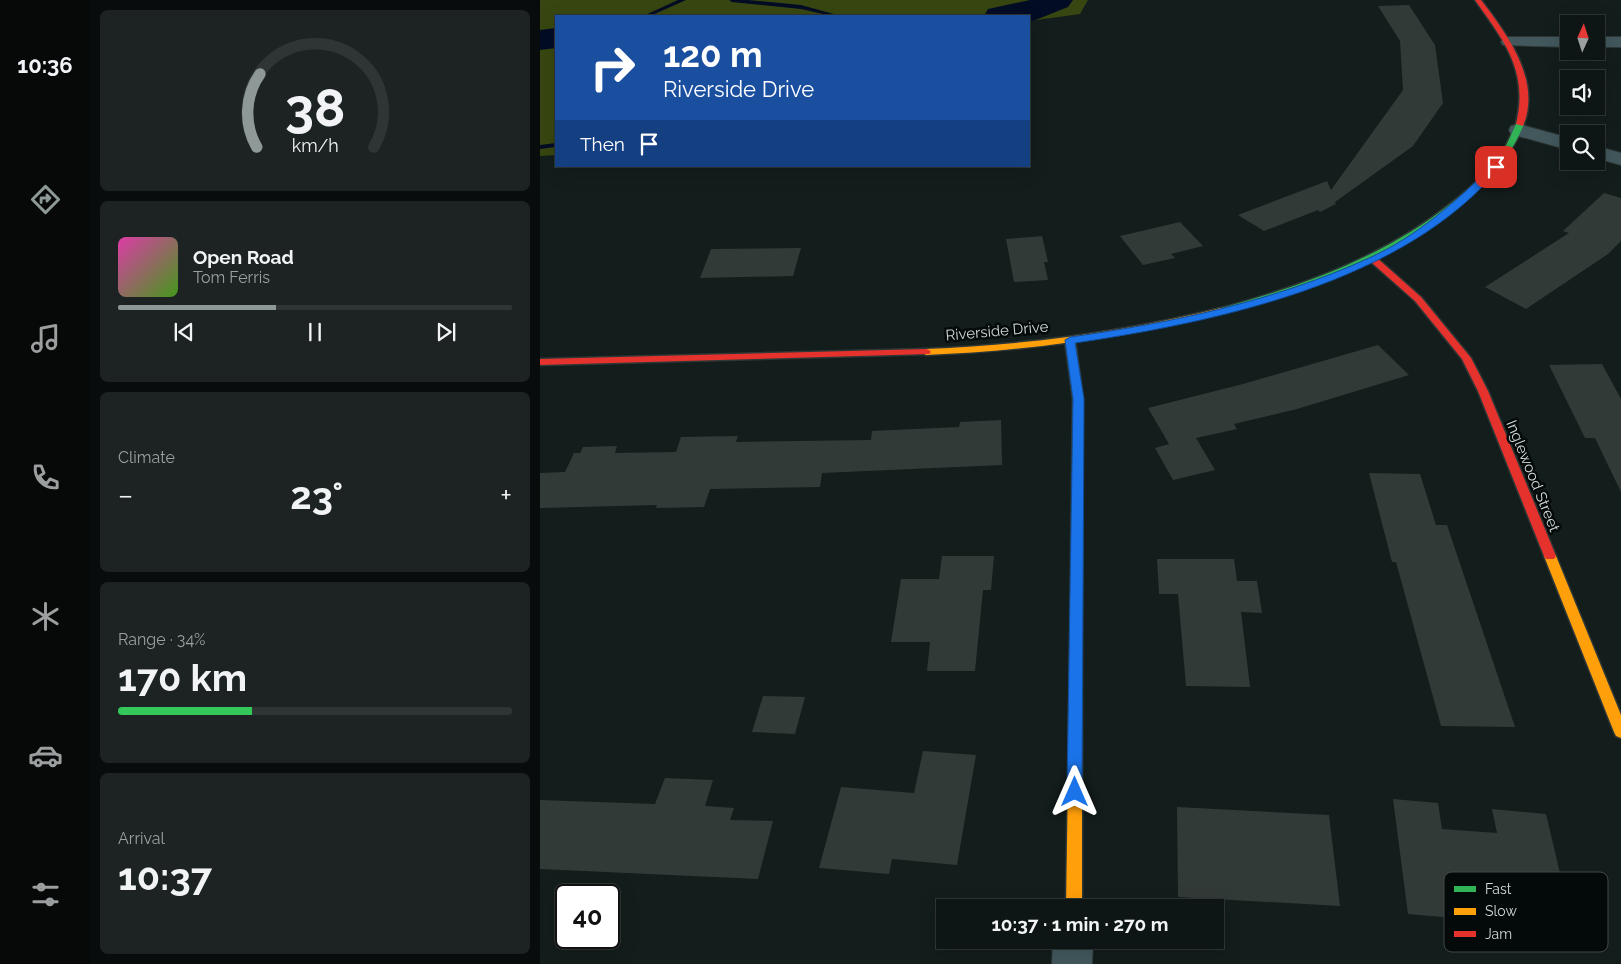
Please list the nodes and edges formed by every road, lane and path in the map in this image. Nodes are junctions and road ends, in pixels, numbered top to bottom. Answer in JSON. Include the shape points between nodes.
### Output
{"nodes":[{"id":1,"x":1478,"y":0,"type":"edge"},
{"id":2,"x":1509,"y":42,"type":"junction"},
{"id":3,"x":1560,"y":42,"type":"edge"},
{"id":4,"x":1605,"y":42,"type":"edge"},
{"id":5,"x":1621,"y":42,"type":"edge"},
{"id":6,"x":1518,"y":130,"type":"junction"},
{"id":7,"x":1560,"y":142,"type":"edge"},
{"id":8,"x":1605,"y":155,"type":"edge"},
{"id":9,"x":1621,"y":159,"type":"edge"},
{"id":10,"x":1374,"y":260,"type":"junction"},
{"id":11,"x":1070,"y":340,"type":"junction"},
{"id":12,"x":540,"y":362,"type":"edge"},
{"id":13,"x":1621,"y":732,"type":"edge"},
{"id":14,"x":1074,"y":899,"type":"edge"},
{"id":15,"x":1073,"y":949,"type":"edge"},
{"id":16,"x":1072,"y":964,"type":"edge"}],
"edges":[{"from":1,"to":2,"type":"street","name":"Riverside Drive"},
{"from":2,"to":3,"type":"street"},
{"from":2,"to":6,"type":"street","name":"Riverside Drive","via":[[1522,69],[1524,85],[1524,116]]},
{"from":4,"to":5,"type":"street"},
{"from":6,"to":7,"type":"street"},
{"from":6,"to":10,"type":"street","name":"Riverside Drive","via":[[1496,167],[1462,200]]},
{"from":8,"to":9,"type":"street"},
{"from":10,"to":11,"type":"street","name":"Riverside Drive","via":[[1282,295],[1218,312],[1131,332]]},
{"from":10,"to":13,"type":"street","name":"Inglewood Street","via":[[1418,299],[1466,358],[1483,391]]},
{"from":11,"to":12,"type":"street","name":"Riverside Drive","via":[[969,350]]},
{"from":11,"to":14,"type":"street","via":[[1078,399]]},
{"from":15,"to":16,"type":"street"}]}
